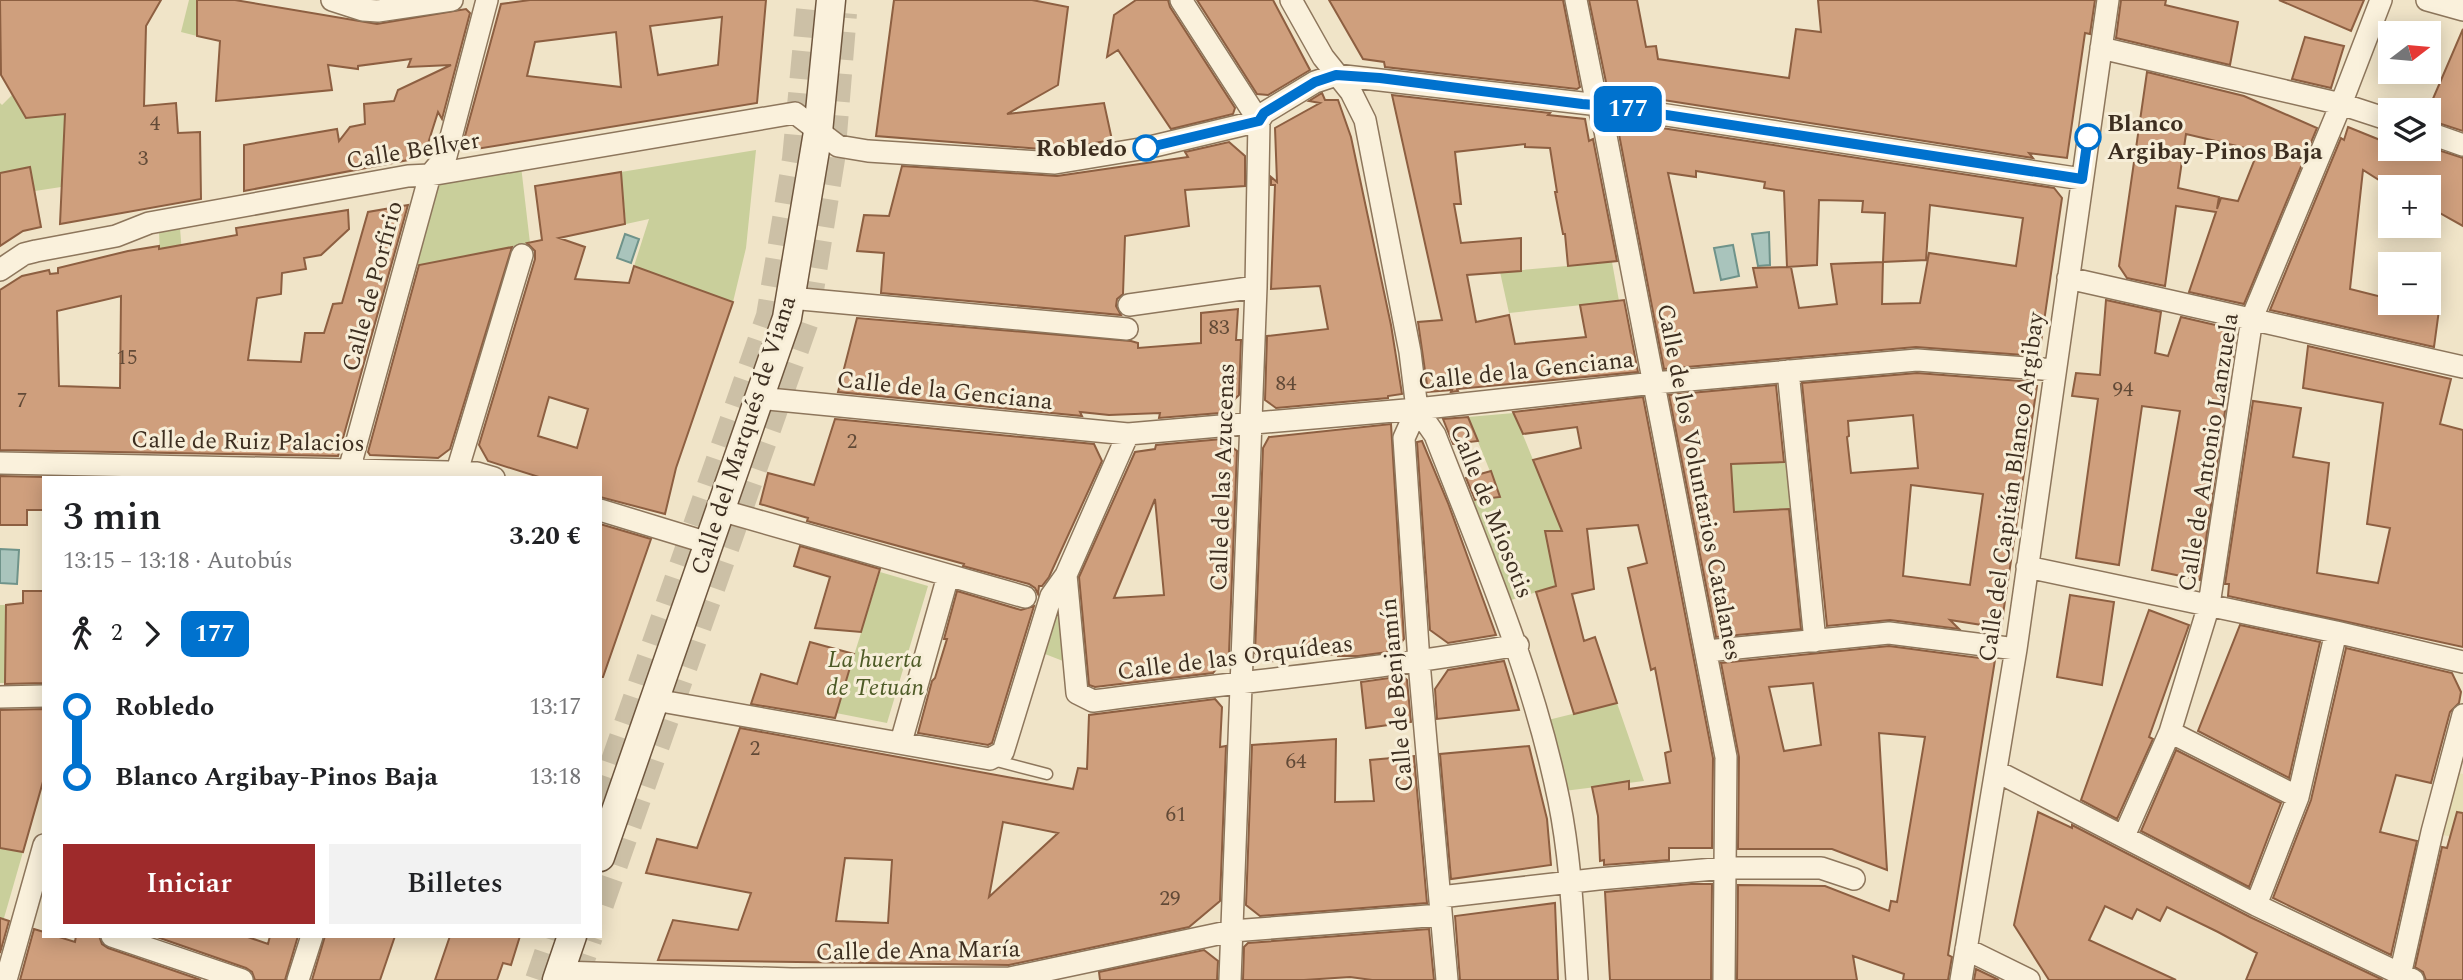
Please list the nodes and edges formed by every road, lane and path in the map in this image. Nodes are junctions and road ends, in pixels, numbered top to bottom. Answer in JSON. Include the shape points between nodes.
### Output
{"nodes":[{"id":1,"x":332,"y":0,"type":"edge"},
{"id":2,"x":452,"y":0,"type":"edge"},
{"id":3,"x":487,"y":0,"type":"edge"},
{"id":4,"x":831,"y":0,"type":"edge"},
{"id":5,"x":1181,"y":0,"type":"edge"},
{"id":6,"x":1291,"y":0,"type":"edge"},
{"id":7,"x":1576,"y":0,"type":"edge"},
{"id":8,"x":2108,"y":0,"type":"edge"},
{"id":9,"x":2381,"y":0,"type":"edge"},
{"id":10,"x":2427,"y":0,"type":"edge"},
{"id":11,"x":2459,"y":5,"type":"edge"},
{"id":12,"x":2101,"y":48,"type":"junction"},
{"id":13,"x":1336,"y":75,"type":"junction"},
{"id":14,"x":2341,"y":104,"type":"junction"},
{"id":15,"x":1598,"y":105,"type":"junction"},
{"id":16,"x":2378,"y":116,"type":"edge"},
{"id":17,"x":1259,"y":121,"type":"junction"},
{"id":18,"x":818,"y":132,"type":"junction"},
{"id":19,"x":2441,"y":137,"type":"edge"},
{"id":20,"x":2463,"y":145,"type":"edge"},
{"id":21,"x":430,"y":175,"type":"junction"},
{"id":22,"x":2082,"y":179,"type":"junction"},
{"id":23,"x":522,"y":255,"type":"dead end"},
{"id":24,"x":7,"y":265,"type":"edge"},
{"id":25,"x":2067,"y":278,"type":"junction"},
{"id":26,"x":1256,"y":287,"type":"junction"},
{"id":27,"x":790,"y":298,"type":"junction"},
{"id":28,"x":1129,"y":306,"type":"dead end"},
{"id":29,"x":2252,"y":318,"type":"junction"},
{"id":30,"x":1127,"y":329,"type":"dead end"},
{"id":31,"x":2463,"y":367,"type":"edge"},
{"id":32,"x":2055,"y":370,"type":"junction"},
{"id":33,"x":1788,"y":371,"type":"junction"},
{"id":34,"x":1654,"y":383,"type":"junction"},
{"id":35,"x":758,"y":398,"type":"junction"},
{"id":36,"x":1417,"y":409,"type":"junction"},
{"id":37,"x":1251,"y":424,"type":"junction"},
{"id":38,"x":1128,"y":434,"type":"junction"},
{"id":39,"x":0,"y":463,"type":"edge"},
{"id":40,"x":349,"y":470,"type":"junction"},
{"id":41,"x":126,"y":471,"type":"edge"},
{"id":42,"x":456,"y":475,"type":"edge"},
{"id":43,"x":487,"y":476,"type":"edge"},
{"id":44,"x":720,"y":510,"type":"junction"},
{"id":45,"x":602,"y":511,"type":"edge"},
{"id":46,"x":708,"y":543,"type":"junction"},
{"id":47,"x":2027,"y":566,"type":"junction"},
{"id":48,"x":1066,"y":575,"type":"junction"},
{"id":49,"x":948,"y":576,"type":"junction"},
{"id":50,"x":1025,"y":597,"type":"dead end"},
{"id":51,"x":2210,"y":605,"type":"junction"},
{"id":52,"x":2336,"y":632,"type":"junction"},
{"id":53,"x":1815,"y":641,"type":"junction"},
{"id":54,"x":1518,"y":645,"type":"junction"},
{"id":55,"x":2016,"y":649,"type":"junction"},
{"id":56,"x":1706,"y":651,"type":"junction"},
{"id":57,"x":1419,"y":662,"type":"junction"},
{"id":58,"x":2463,"y":662,"type":"edge"},
{"id":59,"x":1241,"y":681,"type":"junction"},
{"id":60,"x":42,"y":696,"type":"edge"},
{"id":61,"x":0,"y":697,"type":"edge"},
{"id":62,"x":655,"y":700,"type":"junction"},
{"id":63,"x":2463,"y":715,"type":"edge"},
{"id":64,"x":2170,"y":732,"type":"junction"},
{"id":65,"x":901,"y":742,"type":"junction"},
{"id":66,"x":990,"y":759,"type":"junction"},
{"id":67,"x":1996,"y":771,"type":"junction"},
{"id":68,"x":1047,"y":774,"type":"dead end"},
{"id":69,"x":2298,"y":797,"type":"junction"},
{"id":70,"x":2124,"y":836,"type":"junction"},
{"id":71,"x":602,"y":851,"type":"edge"},
{"id":72,"x":42,"y":860,"type":"edge"},
{"id":73,"x":1727,"y":868,"type":"junction"},
{"id":74,"x":1854,"y":879,"type":"dead end"},
{"id":75,"x":1570,"y":882,"type":"junction"},
{"id":76,"x":2256,"y":905,"type":"junction"},
{"id":77,"x":1441,"y":906,"type":"junction"},
{"id":78,"x":35,"y":911,"type":"edge"},
{"id":79,"x":1232,"y":931,"type":"junction"},
{"id":80,"x":118,"y":938,"type":"edge"},
{"id":81,"x":311,"y":938,"type":"edge"},
{"id":82,"x":571,"y":938,"type":"edge"},
{"id":83,"x":1966,"y":949,"type":"junction"},
{"id":84,"x":558,"y":976,"type":"edge"},
{"id":85,"x":2404,"y":978,"type":"edge"},
{"id":86,"x":792,"y":979,"type":"edge"},
{"id":87,"x":6,"y":980,"type":"edge"},
{"id":88,"x":242,"y":980,"type":"edge"},
{"id":89,"x":299,"y":980,"type":"edge"},
{"id":90,"x":1230,"y":980,"type":"edge"},
{"id":91,"x":1447,"y":980,"type":"edge"},
{"id":92,"x":1577,"y":980,"type":"edge"},
{"id":93,"x":1724,"y":980,"type":"edge"},
{"id":94,"x":1961,"y":980,"type":"edge"},
{"id":95,"x":2029,"y":980,"type":"edge"}],
"edges":[{"from":1,"to":2,"type":"street","via":[[377,11]]},
{"from":3,"to":21,"type":"street","name":"Calle de Porfirio","via":[[446,156]]},
{"from":4,"to":18,"type":"street","name":"Calle del Marqués de Viana"},
{"from":5,"to":17,"type":"street"},
{"from":6,"to":13,"type":"street","name":"Calle de Miosotis"},
{"from":7,"to":15,"type":"street","name":"Calle de los Voluntarios Catalanes"},
{"from":8,"to":12,"type":"street","name":"Calle del Capitán Blanco Argibay"},
{"from":9,"to":14,"type":"street","name":"Calle de Antonio Lanzuela"},
{"from":10,"to":11,"type":"street"},
{"from":12,"to":14,"type":"street"},
{"from":12,"to":22,"type":"street","name":"Calle del Capitán Blanco Argibay"},
{"from":13,"to":15,"type":"street"},
{"from":13,"to":17,"type":"street","via":[[1315,82],[1264,113]]},
{"from":13,"to":36,"type":"street","name":"Calle de Miosotis","via":[[1365,120]]},
{"from":14,"to":16,"type":"street"},
{"from":14,"to":29,"type":"street","name":"Calle de Antonio Lanzuela"},
{"from":15,"to":22,"type":"street"},
{"from":15,"to":34,"type":"street","name":"Calle de los Voluntarios Catalanes"},
{"from":17,"to":18,"type":"street","name":"Calle Bellver","via":[[1055,163],[868,151],[838,146]]},
{"from":17,"to":26,"type":"street","name":"Calle de las Azucenas"},
{"from":18,"to":21,"type":"street","name":"Calle Bellver","via":[[795,113]]},
{"from":18,"to":27,"type":"street","name":"Calle del Marqués de Viana"},
{"from":19,"to":20,"type":"street"},
{"from":21,"to":24,"type":"street","name":"Calle Bellver","via":[[149,223],[116,236],[36,251]]},
{"from":21,"to":40,"type":"street","name":"Calle de Porfirio"},
{"from":22,"to":25,"type":"street","name":"Calle del Capitán Blanco Argibay"},
{"from":23,"to":42,"type":"street"},
{"from":25,"to":29,"type":"street"},
{"from":25,"to":32,"type":"street","name":"Calle del Capitán Blanco Argibay"},
{"from":26,"to":28,"type":"street"},
{"from":26,"to":37,"type":"street","name":"Calle de las Azucenas"},
{"from":27,"to":30,"type":"street"},
{"from":27,"to":35,"type":"street","name":"Calle del Marqués de Viana"},
{"from":29,"to":31,"type":"street"},
{"from":29,"to":51,"type":"street","name":"Calle de Antonio Lanzuela"},
{"from":32,"to":33,"type":"street","name":"Calle de la Genciana","via":[[1917,360]]},
{"from":32,"to":47,"type":"street","name":"Calle del Capitán Blanco Argibay"},
{"from":33,"to":34,"type":"street","name":"Calle de la Genciana"},
{"from":33,"to":53,"type":"street"},
{"from":34,"to":36,"type":"street","name":"Calle de la Genciana"},
{"from":34,"to":56,"type":"street","name":"Calle de los Voluntarios Catalanes"},
{"from":35,"to":38,"type":"street","name":"Calle de la Genciana"},
{"from":35,"to":44,"type":"street","name":"Calle del Marqués de Viana"},
{"from":36,"to":37,"type":"street","name":"Calle de la Genciana"},
{"from":36,"to":54,"type":"street","name":"Calle de Miosotis","via":[[1435,435]]},
{"from":36,"to":57,"type":"street","name":"Calle de Benjamín","via":[[1404,438]]},
{"from":37,"to":38,"type":"street","name":"Calle de la Genciana"},
{"from":37,"to":59,"type":"street","name":"Calle de las Azucenas"},
{"from":38,"to":48,"type":"street"},
{"from":39,"to":41,"type":"street","name":"Calle de Ruiz Palacios"},
{"from":40,"to":41,"type":"street","name":"Calle de Ruiz Palacios"},
{"from":40,"to":42,"type":"street","name":"Calle de Ruiz Palacios"},
{"from":42,"to":43,"type":"street","name":"Calle de Ruiz Palacios"},
{"from":44,"to":46,"type":"street","name":"Calle del Marqués de Viana"},
{"from":44,"to":49,"type":"street"},
{"from":45,"to":46,"type":"street"},
{"from":46,"to":62,"type":"street","name":"Calle del Marqués de Viana"},
{"from":47,"to":51,"type":"street"},
{"from":47,"to":55,"type":"street","name":"Calle del Capitán Blanco Argibay"},
{"from":48,"to":59,"type":"street","name":"Calle de las Orquídeas","via":[[1077,693],[1093,701]]},
{"from":48,"to":66,"type":"street","via":[[1051,596],[1003,752]]},
{"from":49,"to":50,"type":"street"},
{"from":49,"to":65,"type":"street"},
{"from":51,"to":52,"type":"street"},
{"from":51,"to":64,"type":"street","name":"Calle de Antonio Lanzuela"},
{"from":52,"to":58,"type":"street"},
{"from":52,"to":69,"type":"street"},
{"from":53,"to":55,"type":"street","via":[[1889,634]]},
{"from":53,"to":56,"type":"street"},
{"from":54,"to":57,"type":"street","name":"Calle de las Orquídeas"},
{"from":54,"to":75,"type":"street","name":"Calle de Miosotis","via":[[1559,802]]},
{"from":55,"to":67,"type":"street","name":"Calle del Capitán Blanco Argibay"},
{"from":56,"to":73,"type":"street","name":"Calle de los Voluntarios Catalanes","via":[[1726,757]]},
{"from":57,"to":59,"type":"street","name":"Calle de las Orquídeas"},
{"from":57,"to":77,"type":"street","name":"Calle de Benjamín"},
{"from":59,"to":79,"type":"street","name":"Calle de las Azucenas"},
{"from":60,"to":61,"type":"street"},
{"from":62,"to":65,"type":"street"},
{"from":62,"to":71,"type":"street","name":"Calle del Marqués de Viana"},
{"from":63,"to":85,"type":"street","via":[[2432,832]]},
{"from":64,"to":69,"type":"street"},
{"from":64,"to":70,"type":"street","name":"Calle de Antonio Lanzuela"},
{"from":65,"to":66,"type":"street"},
{"from":66,"to":68,"type":"lane"},
{"from":67,"to":70,"type":"street"},
{"from":67,"to":83,"type":"street","name":"Calle del Capitán Blanco Argibay"},
{"from":69,"to":76,"type":"street"},
{"from":70,"to":76,"type":"street"},
{"from":72,"to":78,"type":"street"},
{"from":73,"to":74,"type":"street","via":[[1821,868]]},
{"from":73,"to":75,"type":"street"},
{"from":73,"to":93,"type":"street","name":"Calle de los Voluntarios Catalanes"},
{"from":75,"to":77,"type":"street","name":"Calle de Ana María"},
{"from":75,"to":92,"type":"street","name":"Calle de Miosotis"},
{"from":76,"to":85,"type":"street"},
{"from":77,"to":79,"type":"street","name":"Calle de Ana María"},
{"from":77,"to":91,"type":"street","name":"Calle de Benjamín"},
{"from":78,"to":87,"type":"street"},
{"from":79,"to":86,"type":"street","name":"Calle de Ana María","via":[[1010,978]]},
{"from":79,"to":90,"type":"street","name":"Calle de las Azucenas"},
{"from":80,"to":88,"type":"street"},
{"from":81,"to":89,"type":"street"},
{"from":82,"to":84,"type":"street"},
{"from":83,"to":94,"type":"street","name":"Calle del Capitán Blanco Argibay"},
{"from":83,"to":95,"type":"street"},
{"from":84,"to":86,"type":"street","name":"Calle de Ana María"}]}
